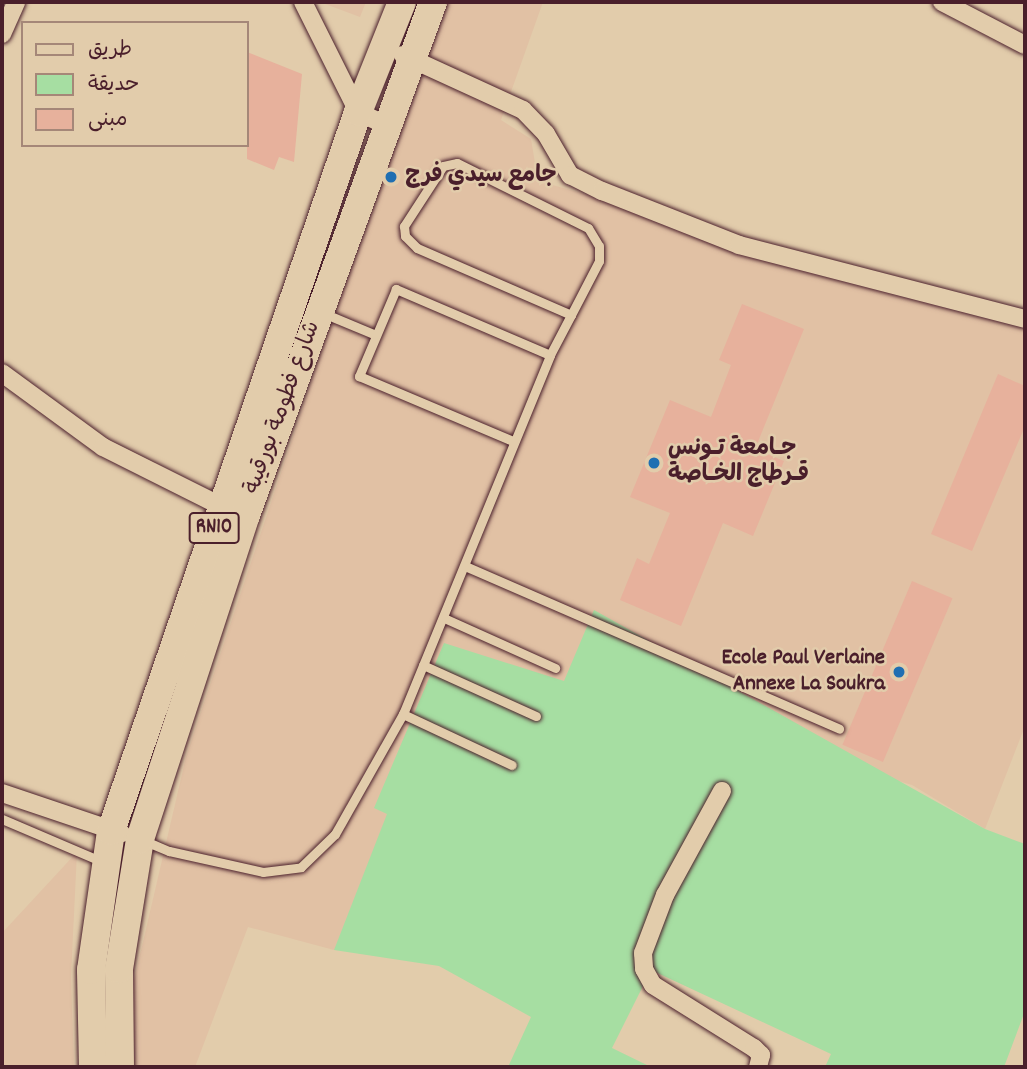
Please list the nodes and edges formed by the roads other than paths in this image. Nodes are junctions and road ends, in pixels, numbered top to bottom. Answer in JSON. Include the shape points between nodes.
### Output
{"nodes":[{"id":1,"x":16,"y":2,"type":"edge"},
{"id":2,"x":303,"y":2,"type":"edge"},
{"id":3,"x":402,"y":2,"type":"edge"},
{"id":4,"x":433,"y":2,"type":"edge"},
{"id":5,"x":942,"y":2,"type":"edge"},
{"id":6,"x":2,"y":34,"type":"edge"},
{"id":7,"x":1025,"y":45,"type":"edge"},
{"id":8,"x":384,"y":46,"type":"junction"},
{"id":9,"x":411,"y":58,"type":"junction"},
{"id":10,"x":358,"y":112,"type":"junction"},
{"id":11,"x":384,"y":124,"type":"junction"},
{"id":12,"x":318,"y":311,"type":"junction"},
{"id":13,"x":571,"y":315,"type":"junction"},
{"id":14,"x":1025,"y":319,"type":"edge"},
{"id":15,"x":376,"y":335,"type":"junction"},
{"id":16,"x":550,"y":355,"type":"junction"},
{"id":17,"x":2,"y":373,"type":"edge"},
{"id":18,"x":513,"y":442,"type":"junction"},
{"id":19,"x":221,"y":506,"type":"junction"},
{"id":20,"x":465,"y":566,"type":"junction"},
{"id":21,"x":444,"y":618,"type":"junction"},
{"id":22,"x":423,"y":665,"type":"junction"},
{"id":23,"x":555,"y":667,"type":"dead end"},
{"id":24,"x":403,"y":714,"type":"junction"},
{"id":25,"x":536,"y":716,"type":"dead end"},
{"id":26,"x":839,"y":729,"type":"dead end"},
{"id":27,"x":512,"y":765,"type":"dead end"},
{"id":28,"x":722,"y":791,"type":"dead end"},
{"id":29,"x":2,"y":793,"type":"edge"},
{"id":30,"x":2,"y":819,"type":"edge"},
{"id":31,"x":111,"y":831,"type":"junction"},
{"id":32,"x":140,"y":839,"type":"junction"},
{"id":33,"x":103,"y":862,"type":"junction"},
{"id":34,"x":93,"y":1067,"type":"edge"},
{"id":35,"x":120,"y":1067,"type":"edge"},
{"id":36,"x":758,"y":1067,"type":"edge"}],
"edges":[{"from":1,"to":6,"type":"street"},
{"from":2,"to":10,"type":"street"},
{"from":3,"to":8,"type":"main road","name":"شارع فطومة بورقيبة","number":"RN10"},
{"from":4,"to":9,"type":"main road","name":"شارع فطومة بورقيبة","number":"RN10"},
{"from":5,"to":7,"type":"street"},
{"from":8,"to":9,"type":"street"},
{"from":8,"to":10,"type":"main road","name":"شارع فطومة بورقيبة","number":"RN10"},
{"from":9,"to":11,"type":"main road","name":"شارع فطومة بورقيبة","number":"RN10"},
{"from":9,"to":14,"type":"street","via":[[523,110],[545,134],[570,175],[601,191],[738,245]]},
{"from":10,"to":11,"type":"street"},
{"from":10,"to":19,"type":"main road","name":"شارع فطومة بورقيبة","number":"RN10"},
{"from":11,"to":12,"type":"main road","name":"شارع فطومة بورقيبة","number":"RN10"},
{"from":12,"to":15,"type":"lane"},
{"from":12,"to":32,"type":"main road","name":"شارع فطومة بورقيبة","number":"RN10"},
{"from":13,"to":13,"type":"lane","via":[[599,261],[599,246],[588,228],[457,163],[443,166],[404,226],[405,236],[417,248]]},
{"from":13,"to":16,"type":"lane"},
{"from":15,"to":16,"type":"lane","via":[[396,289]]},
{"from":15,"to":18,"type":"lane","via":[[359,376]]},
{"from":16,"to":18,"type":"lane"},
{"from":17,"to":19,"type":"street","via":[[103,447]]},
{"from":18,"to":20,"type":"lane"},
{"from":19,"to":31,"type":"main road","name":"شارع فطومة بورقيبة","number":"RN10"},
{"from":20,"to":21,"type":"lane"},
{"from":20,"to":26,"type":"lane"},
{"from":21,"to":22,"type":"lane"},
{"from":21,"to":23,"type":"lane"},
{"from":22,"to":24,"type":"lane"},
{"from":22,"to":25,"type":"lane"},
{"from":24,"to":27,"type":"lane"},
{"from":24,"to":32,"type":"lane","via":[[334,834],[301,867],[263,872],[169,851]]},
{"from":28,"to":36,"type":"street","via":[[665,895],[643,953],[644,969],[653,985],[754,1048],[761,1055]]},
{"from":29,"to":31,"type":"street"},
{"from":30,"to":33,"type":"lane"},
{"from":31,"to":32,"type":"street"},
{"from":31,"to":33,"type":"main road","name":"شارع فطومة بورقيبة","number":"RN10"},
{"from":32,"to":35,"type":"main road","name":"شارع فطومة بورقيبة","number":"RN10","via":[[119,969]]},
{"from":33,"to":34,"type":"main road","name":"شارع فطومة بورقيبة","number":"RN10","via":[[91,970]]}]}
